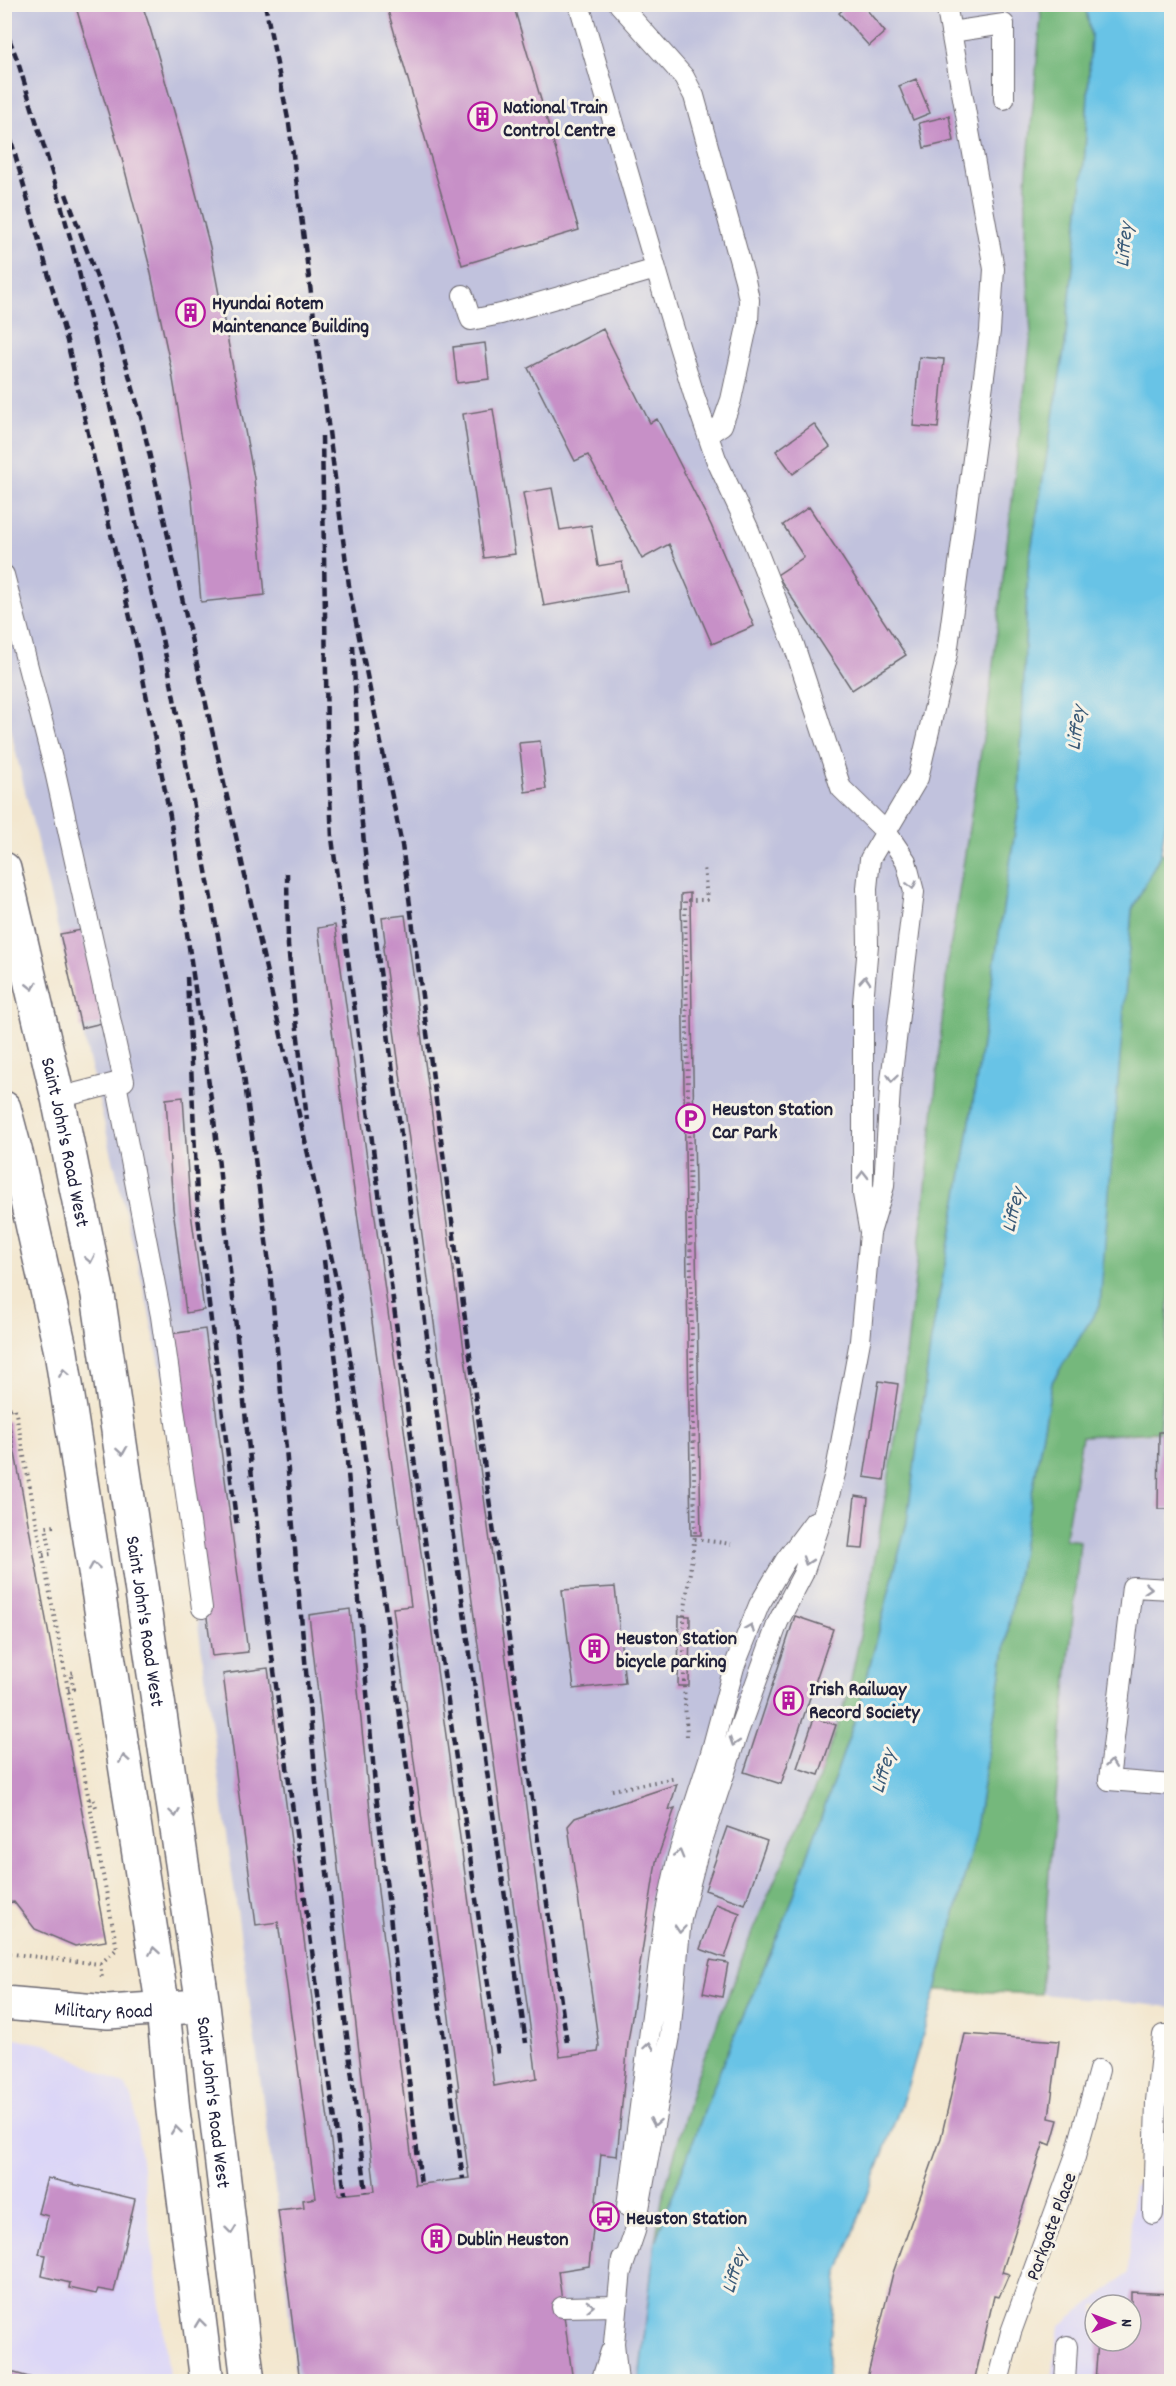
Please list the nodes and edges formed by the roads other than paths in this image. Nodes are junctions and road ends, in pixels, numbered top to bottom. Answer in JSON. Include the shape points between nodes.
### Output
{"nodes":[{"id":1,"x":579,"y":4,"type":"edge"},
{"id":2,"x":619,"y":4,"type":"edge"},
{"id":3,"x":946,"y":4,"type":"edge"},
{"id":4,"x":951,"y":32,"type":"junction"},
{"id":5,"x":1004,"y":99,"type":"dead end"},
{"id":6,"x":656,"y":269,"type":"junction"},
{"id":7,"x":464,"y":296,"type":"dead end"},
{"id":8,"x":708,"y":434,"type":"junction"},
{"id":9,"x":4,"y":575,"type":"edge"},
{"id":10,"x":887,"y":833,"type":"junction"},
{"id":11,"x":4,"y":869,"type":"edge"},
{"id":12,"x":12,"y":931,"type":"edge"},
{"id":13,"x":116,"y":1083,"type":"junction"},
{"id":14,"x":58,"y":1098,"type":"junction"},
{"id":15,"x":4,"y":1108,"type":"edge"},
{"id":16,"x":870,"y":1233,"type":"junction"},
{"id":17,"x":1172,"y":1589,"type":"edge"},
{"id":18,"x":202,"y":1608,"type":"dead end"},
{"id":19,"x":1172,"y":1785,"type":"edge"},
{"id":20,"x":4,"y":2003,"type":"edge"},
{"id":21,"x":203,"y":2005,"type":"junction"},
{"id":22,"x":163,"y":2009,"type":"junction"},
{"id":23,"x":1172,"y":2035,"type":"edge"},
{"id":24,"x":1099,"y":2070,"type":"dead end"},
{"id":25,"x":1164,"y":2102,"type":"edge"},
{"id":26,"x":1153,"y":2214,"type":"dead end"},
{"id":27,"x":617,"y":2306,"type":"junction"},
{"id":28,"x":562,"y":2307,"type":"dead end"},
{"id":29,"x":614,"y":2343,"type":"junction"},
{"id":30,"x":1067,"y":2346,"type":"dead end"},
{"id":31,"x":207,"y":2382,"type":"edge"},
{"id":32,"x":248,"y":2382,"type":"edge"},
{"id":33,"x":601,"y":2382,"type":"edge"},
{"id":34,"x":618,"y":2382,"type":"edge"},
{"id":35,"x":998,"y":2382,"type":"edge"},
{"id":36,"x":1065,"y":2382,"type":"edge"}],
"edges":[{"from":1,"to":6,"type":"lane"},
{"from":2,"to":8,"type":"lane","via":[[679,70],[694,96],[745,280],[748,322],[731,400],[722,425]]},
{"from":3,"to":4,"type":"lane"},
{"from":4,"to":5,"type":"lane","via":[[1004,24]]},
{"from":4,"to":10,"type":"lane","via":[[994,269],[990,331],[947,654],[918,778]]},
{"from":6,"to":7,"type":"lane","via":[[471,320]]},
{"from":6,"to":8,"type":"lane"},
{"from":8,"to":10,"type":"lane","via":[[794,645],[842,788]]},
{"from":9,"to":13,"type":"lane","via":[[54,767],[124,1081]]},
{"from":16,"to":10,"type":"lane","one_way":true,"via":[[863,1194],[867,888],[870,859]]},
{"from":10,"to":16,"type":"lane","one_way":true,"via":[[906,861],[914,892],[890,1089],[884,1186]]},
{"from":11,"to":12,"type":"main road","name":"Saint John's Road West"},
{"from":12,"to":14,"type":"main road","name":"Saint John's Road West","one_way":true},
{"from":13,"to":14,"type":"lane"},
{"from":13,"to":18,"type":"lane","via":[[161,1316]]},
{"from":14,"to":21,"type":"main road","name":"Saint John's Road West","one_way":true,"via":[[98,1295]]},
{"from":22,"to":15,"type":"main road","name":"Saint John's Road West","one_way":true,"via":[[61,1352]]},
{"from":16,"to":27,"type":"lane","via":[[860,1341],[826,1506],[785,1561],[759,1605],[734,1667],[678,1856],[665,1916]]},
{"from":19,"to":17,"type":"lane","one_way":true,"via":[[1109,1780],[1132,1587]]},
{"from":20,"to":22,"type":"main road","name":"Military Road","via":[[108,2012]]},
{"from":21,"to":22,"type":"main road","name":"Military Road"},
{"from":21,"to":32,"type":"main road","name":"Saint John's Road West","one_way":true},
{"from":31,"to":22,"type":"main road","name":"Saint John's Road West","one_way":true},
{"from":23,"to":25,"type":"lane","via":[[1163,2035]]},
{"from":24,"to":35,"type":"lane","name":"Parkgate Place","via":[[1075,2157],[1011,2332]]},
{"from":25,"to":26,"type":"lane"},
{"from":28,"to":27,"type":"lane","one_way":true},
{"from":27,"to":29,"type":"lane"},
{"from":29,"to":33,"type":"lane"},
{"from":29,"to":34,"type":"lane"},
{"from":30,"to":36,"type":"lane"}]}
